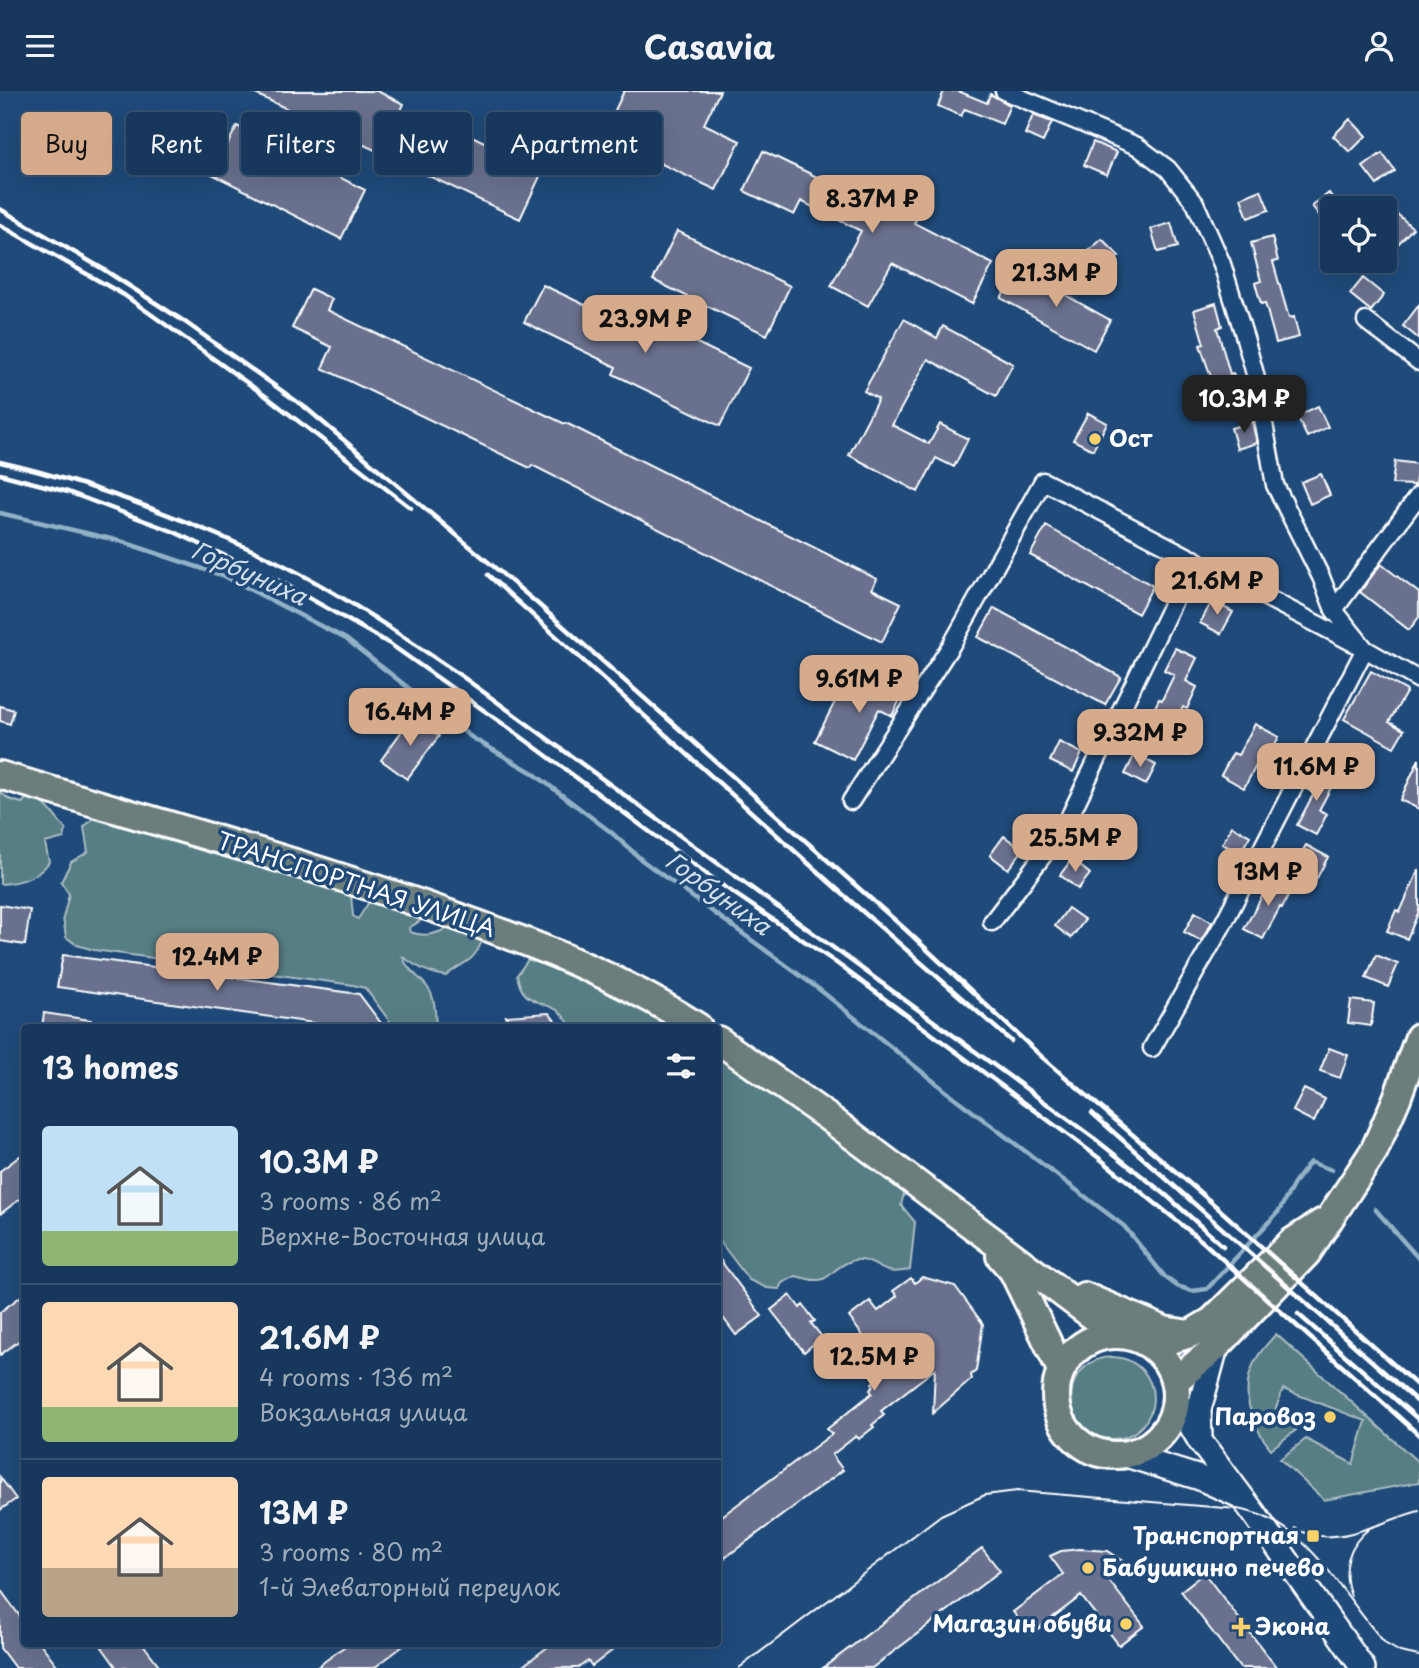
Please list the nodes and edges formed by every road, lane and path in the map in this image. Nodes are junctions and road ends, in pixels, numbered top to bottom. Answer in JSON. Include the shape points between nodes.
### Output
{"nodes":[{"id":1,"x":1004,"y":91,"type":"edge"},
{"id":2,"x":1366,"y":321,"type":"dead end"},
{"id":3,"x":1419,"y":362,"type":"edge"},
{"id":4,"x":1419,"y":495,"type":"edge"},
{"id":5,"x":1194,"y":559,"type":"junction"},
{"id":6,"x":1334,"y":610,"type":"junction"},
{"id":7,"x":1365,"y":649,"type":"junction"},
{"id":8,"x":1419,"y":680,"type":"edge"},
{"id":9,"x":0,"y":775,"type":"edge"},
{"id":10,"x":851,"y":801,"type":"dead end"},
{"id":11,"x":992,"y":922,"type":"dead end"},
{"id":12,"x":694,"y":1024,"type":"edge"},
{"id":13,"x":1419,"y":1037,"type":"edge"},
{"id":14,"x":721,"y":1042,"type":"edge"},
{"id":15,"x":1152,"y":1048,"type":"dead end"},
{"id":16,"x":1330,"y":1217,"type":"junction"},
{"id":17,"x":978,"y":1231,"type":"junction"},
{"id":18,"x":1022,"y":1263,"type":"junction"},
{"id":19,"x":1190,"y":1334,"type":"junction"},
{"id":20,"x":1118,"y":1335,"type":"junction"},
{"id":21,"x":1151,"y":1346,"type":"junction"},
{"id":22,"x":1216,"y":1347,"type":"junction"},
{"id":23,"x":1061,"y":1370,"type":"junction"},
{"id":24,"x":1176,"y":1391,"type":"junction"},
{"id":25,"x":1200,"y":1441,"type":"junction"},
{"id":26,"x":1126,"y":1455,"type":"junction"},
{"id":27,"x":1241,"y":1496,"type":"junction"},
{"id":28,"x":1363,"y":1668,"type":"edge"}],
"edges":[{"from":1,"to":6,"type":"street","via":[[1137,146],[1168,169],[1195,203],[1222,264],[1255,374],[1275,485]]},
{"from":2,"to":3,"type":"street"},
{"from":4,"to":6,"type":"street"},
{"from":5,"to":7,"type":"street"},
{"from":5,"to":10,"type":"street","via":[[1043,481],[952,645]]},
{"from":5,"to":11,"type":"street","via":[[1065,828]]},
{"from":6,"to":7,"type":"street"},
{"from":7,"to":8,"type":"street"},
{"from":7,"to":15,"type":"street","via":[[1223,924]]},
{"from":9,"to":12,"type":"main road","name":"ТРАНСПОРТНАЯ УЛИЦА","via":[[380,890],[514,937],[587,966]]},
{"from":13,"to":16,"type":"main road","via":[[1374,1151]]},
{"from":14,"to":17,"type":"main road"},
{"from":16,"to":19,"type":"main road","via":[[1292,1242],[1212,1321]]},
{"from":16,"to":22,"type":"main road","via":[[1307,1253]]},
{"from":17,"to":18,"type":"main road"},
{"from":17,"to":23,"type":"main road","via":[[1013,1271]]},
{"from":18,"to":19,"type":"main road","via":[[1137,1320]]},
{"from":18,"to":20,"type":"main road"},
{"from":19,"to":21,"type":"main road"},
{"from":20,"to":21,"type":"main road"},
{"from":20,"to":23,"type":"main road","via":[[1084,1344]]},
{"from":21,"to":24,"type":"main road","via":[[1170,1368]]},
{"from":22,"to":24,"type":"main road"},
{"from":22,"to":25,"type":"main road","via":[[1199,1410]]},
{"from":23,"to":26,"type":"main road","via":[[1056,1401],[1070,1435],[1098,1453]]},
{"from":24,"to":25,"type":"main road"},
{"from":24,"to":26,"type":"main road","via":[[1171,1419],[1160,1436]]},
{"from":25,"to":27,"type":"main road"},
{"from":26,"to":27,"type":"main road"},
{"from":27,"to":28,"type":"main road"}]}
